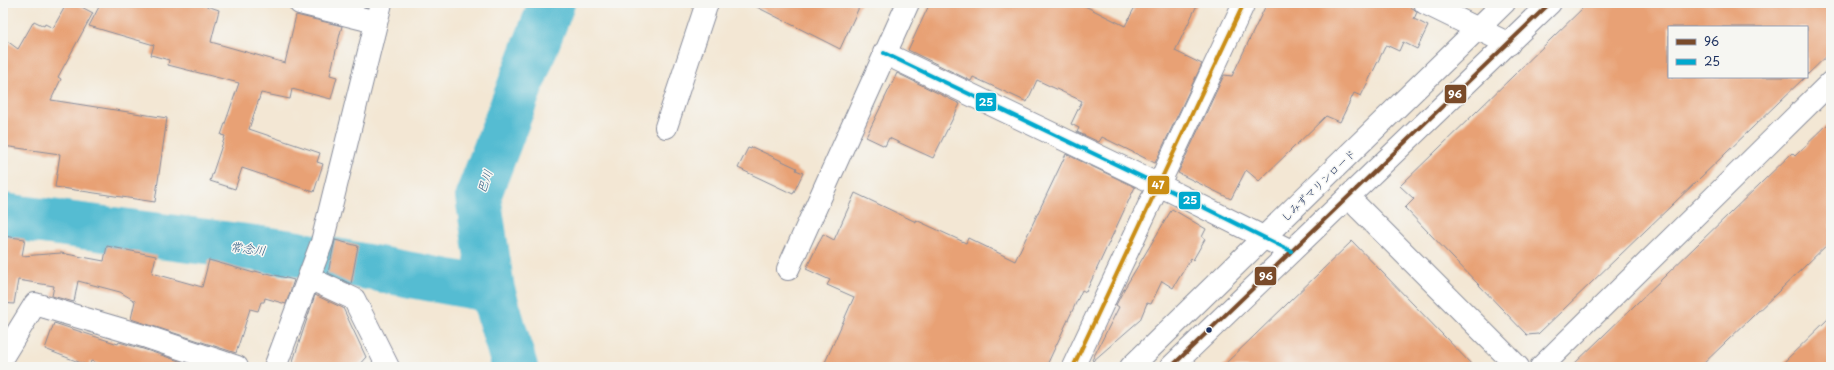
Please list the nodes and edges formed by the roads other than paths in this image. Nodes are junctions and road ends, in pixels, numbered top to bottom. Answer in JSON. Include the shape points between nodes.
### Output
{"nodes":[{"id":1,"x":300,"y":3,"type":"edge"},
{"id":2,"x":707,"y":3,"type":"edge"},
{"id":3,"x":908,"y":3,"type":"edge"},
{"id":4,"x":1244,"y":3,"type":"edge"},
{"id":5,"x":1425,"y":3,"type":"edge"},
{"id":6,"x":1504,"y":3,"type":"edge"},
{"id":7,"x":1550,"y":3,"type":"edge"},
{"id":8,"x":379,"y":13,"type":"edge"},
{"id":9,"x":1478,"y":30,"type":"junction"},
{"id":10,"x":1509,"y":44,"type":"junction"},
{"id":11,"x":884,"y":53,"type":"junction"},
{"id":12,"x":1831,"y":82,"type":"edge"},
{"id":13,"x":666,"y":127,"type":"dead end"},
{"id":14,"x":1159,"y":185,"type":"junction"},
{"id":15,"x":1348,"y":197,"type":"junction"},
{"id":16,"x":1264,"y":238,"type":"junction"},
{"id":17,"x":1291,"y":251,"type":"junction"},
{"id":18,"x":788,"y":269,"type":"dead end"},
{"id":19,"x":309,"y":278,"type":"junction"},
{"id":20,"x":3,"y":356,"type":"edge"},
{"id":21,"x":237,"y":367,"type":"edge"},
{"id":22,"x":275,"y":367,"type":"edge"},
{"id":23,"x":388,"y":367,"type":"edge"},
{"id":24,"x":1073,"y":367,"type":"edge"},
{"id":25,"x":1131,"y":367,"type":"edge"},
{"id":26,"x":1171,"y":367,"type":"edge"},
{"id":27,"x":1518,"y":367,"type":"edge"},
{"id":28,"x":1541,"y":367,"type":"edge"}],
"edges":[{"from":1,"to":8,"type":"main road"},
{"from":2,"to":13,"type":"main road"},
{"from":3,"to":11,"type":"main road"},
{"from":4,"to":14,"type":"main road"},
{"from":5,"to":9,"type":"main road"},
{"from":6,"to":9,"type":"main road","name":"しみずマリンロード"},
{"from":7,"to":10,"type":"main road"},
{"from":8,"to":19,"type":"main road","via":[[322,242]]},
{"from":9,"to":10,"type":"main road"},
{"from":9,"to":16,"type":"main road","name":"しみずマリンロード"},
{"from":10,"to":15,"type":"main road"},
{"from":11,"to":14,"type":"main road"},
{"from":11,"to":18,"type":"main road"},
{"from":12,"to":28,"type":"main road"},
{"from":14,"to":16,"type":"main road"},
{"from":14,"to":24,"type":"main road"},
{"from":15,"to":17,"type":"main road"},
{"from":15,"to":27,"type":"main road"},
{"from":16,"to":17,"type":"main road"},
{"from":16,"to":25,"type":"main road","name":"しみずマリンロード"},
{"from":17,"to":26,"type":"main road"},
{"from":19,"to":22,"type":"main road"},
{"from":19,"to":23,"type":"main road","via":[[354,299]]},
{"from":20,"to":21,"type":"main road","via":[[35,304]]}]}
